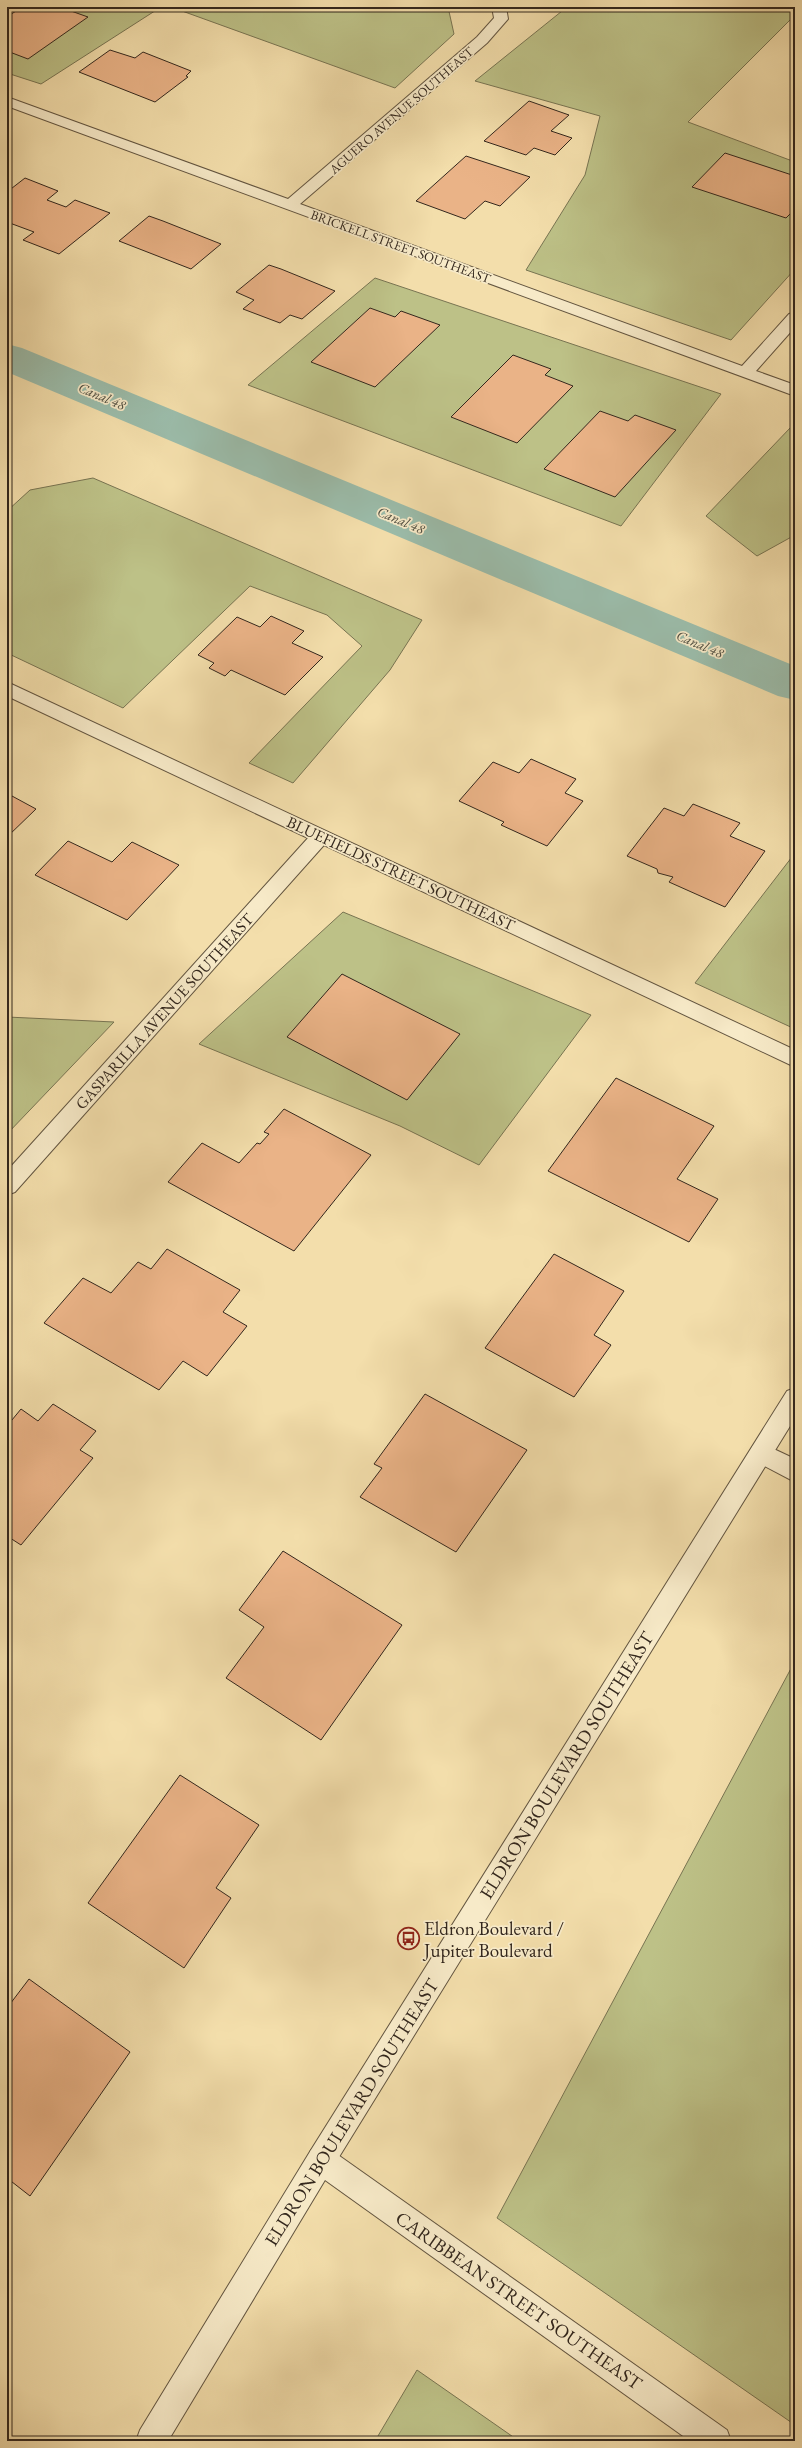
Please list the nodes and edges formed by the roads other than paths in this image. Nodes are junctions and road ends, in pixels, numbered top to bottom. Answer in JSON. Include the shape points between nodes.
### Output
{"nodes":[{"id":1,"x":499,"y":7,"type":"edge"},
{"id":2,"x":7,"y":101,"type":"edge"},
{"id":3,"x":290,"y":205,"type":"junction"},
{"id":4,"x":795,"y":317,"type":"edge"},
{"id":5,"x":745,"y":373,"type":"junction"},
{"id":6,"x":795,"y":391,"type":"edge"},
{"id":7,"x":7,"y":688,"type":"edge"},
{"id":8,"x":321,"y":836,"type":"junction"},
{"id":9,"x":795,"y":1059,"type":"edge"},
{"id":10,"x":7,"y":1186,"type":"edge"},
{"id":11,"x":795,"y":1398,"type":"edge"},
{"id":12,"x":761,"y":1453,"type":"junction"},
{"id":13,"x":795,"y":1471,"type":"edge"},
{"id":14,"x":321,"y":2160,"type":"junction"},
{"id":15,"x":151,"y":2441,"type":"edge"},
{"id":16,"x":716,"y":2441,"type":"edge"}],
"edges":[{"from":1,"to":3,"type":"street","name":"AGUERO AVENUE SOUTHEAST","via":[[500,19],[482,40]]},
{"from":2,"to":3,"type":"street","name":"BRICKELL STREET SOUTHEAST"},
{"from":3,"to":5,"type":"street","name":"BRICKELL STREET SOUTHEAST"},
{"from":4,"to":5,"type":"street"},
{"from":5,"to":6,"type":"street","name":"BRICKELL STREET SOUTHEAST"},
{"from":7,"to":8,"type":"street","name":"BLUEFIELDS STREET SOUTHEAST"},
{"from":8,"to":9,"type":"street","name":"BLUEFIELDS STREET SOUTHEAST"},
{"from":8,"to":10,"type":"street","name":"GASPARILLA AVENUE SOUTHEAST"},
{"from":11,"to":12,"type":"street","name":"ELDRON BOULEVARD SOUTHEAST"},
{"from":12,"to":13,"type":"street"},
{"from":12,"to":14,"type":"street","name":"ELDRON BOULEVARD SOUTHEAST"},
{"from":14,"to":15,"type":"street","name":"ELDRON BOULEVARD SOUTHEAST"},
{"from":14,"to":16,"type":"street","name":"CARIBBEAN STREET SOUTHEAST"}]}
